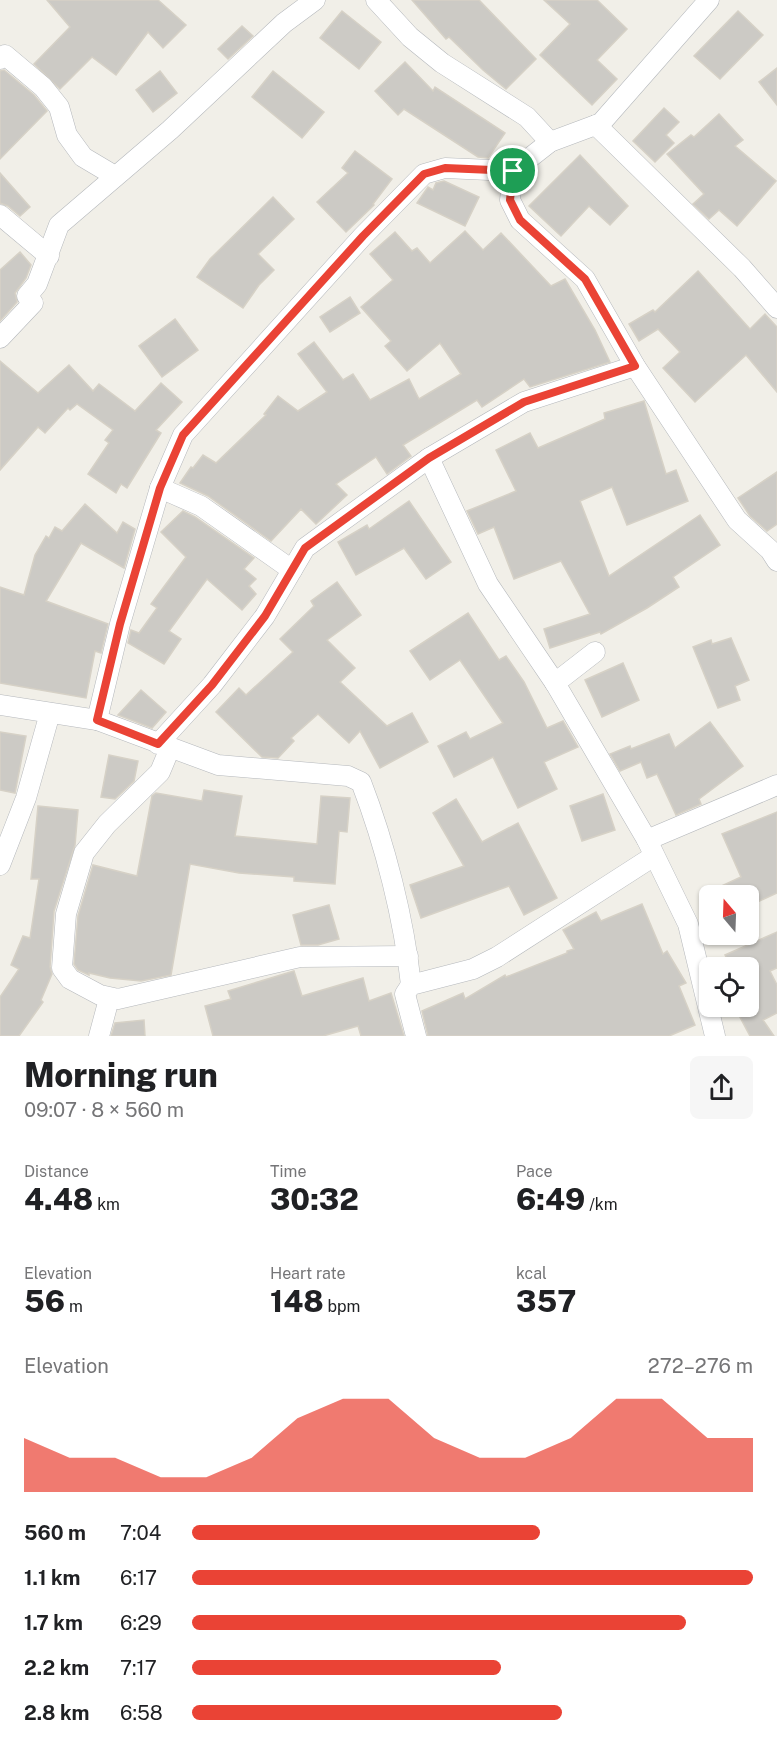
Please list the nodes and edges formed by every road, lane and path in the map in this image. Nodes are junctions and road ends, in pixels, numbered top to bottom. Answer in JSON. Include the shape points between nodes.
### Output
{"nodes":[{"id":1,"x":315,"y":0,"type":"edge"},
{"id":2,"x":376,"y":0,"type":"edge"},
{"id":3,"x":709,"y":0,"type":"edge"},
{"id":4,"x":0,"y":60,"type":"edge"},
{"id":5,"x":596,"y":124,"type":"junction"},
{"id":6,"x":550,"y":142,"type":"junction"},
{"id":7,"x":513,"y":171,"type":"junction"},
{"id":8,"x":115,"y":176,"type":"junction"},
{"id":9,"x":0,"y":215,"type":"edge"},
{"id":10,"x":49,"y":256,"type":"junction"},
{"id":11,"x":777,"y":308,"type":"edge"},
{"id":12,"x":0,"y":338,"type":"edge"},
{"id":13,"x":635,"y":366,"type":"junction"},
{"id":14,"x":429,"y":458,"type":"junction"},
{"id":15,"x":160,"y":488,"type":"junction"},
{"id":16,"x":777,"y":561,"type":"edge"},
{"id":17,"x":292,"y":570,"type":"junction"},
{"id":18,"x":595,"y":652,"type":"dead end"},
{"id":19,"x":555,"y":683,"type":"junction"},
{"id":20,"x":0,"y":705,"type":"edge"},
{"id":21,"x":50,"y":713,"type":"junction"},
{"id":22,"x":97,"y":720,"type":"junction"},
{"id":23,"x":164,"y":746,"type":"junction"},
{"id":24,"x":777,"y":785,"type":"edge"},
{"id":25,"x":650,"y":848,"type":"junction"},
{"id":26,"x":0,"y":865,"type":"edge"},
{"id":27,"x":408,"y":956,"type":"junction"},
{"id":28,"x":411,"y":985,"type":"junction"},
{"id":29,"x":109,"y":999,"type":"junction"},
{"id":30,"x":99,"y":1036,"type":"edge"},
{"id":31,"x":416,"y":1036,"type":"edge"},
{"id":32,"x":715,"y":1036,"type":"edge"}],
"edges":[{"from":1,"to":8,"type":"street","via":[[284,23]]},
{"from":2,"to":6,"type":"street","via":[[418,44],[527,117]]},
{"from":3,"to":5,"type":"street","via":[[601,123]]},
{"from":4,"to":8,"type":"street","via":[[5,55],[43,87],[59,106],[67,135],[83,157]]},
{"from":5,"to":6,"type":"street"},
{"from":5,"to":11,"type":"street","via":[[742,268]]},
{"from":6,"to":7,"type":"street"},
{"from":7,"to":13,"type":"street","via":[[510,200],[520,220],[585,279]]},
{"from":7,"to":15,"type":"street","via":[[445,168],[424,174],[183,435]]},
{"from":8,"to":10,"type":"street","via":[[59,225]]},
{"from":9,"to":10,"type":"street"},
{"from":10,"to":12,"type":"street","via":[[27,296],[33,303]]},
{"from":13,"to":14,"type":"street","via":[[524,402]]},
{"from":13,"to":16,"type":"street","via":[[737,520]]},
{"from":14,"to":17,"type":"street","via":[[305,548]]},
{"from":14,"to":19,"type":"street","via":[[489,584]]},
{"from":15,"to":17,"type":"street","via":[[201,506]]},
{"from":15,"to":22,"type":"street"},
{"from":17,"to":23,"type":"street","via":[[265,616]]},
{"from":18,"to":19,"type":"street"},
{"from":19,"to":25,"type":"street"},
{"from":20,"to":21,"type":"street"},
{"from":21,"to":22,"type":"street"},
{"from":21,"to":26,"type":"street","via":[[26,798]]},
{"from":22,"to":23,"type":"street"},
{"from":23,"to":27,"type":"street","via":[[218,765],[348,776],[361,782]]},
{"from":23,"to":29,"type":"street","via":[[160,772],[107,824],[84,853],[66,914],[62,968],[70,979]]},
{"from":24,"to":25,"type":"street"},
{"from":25,"to":28,"type":"street","via":[[498,957],[473,969]]},
{"from":25,"to":32,"type":"street","via":[[688,924]]},
{"from":27,"to":28,"type":"street"},
{"from":27,"to":29,"type":"street","via":[[300,957]]},
{"from":28,"to":31,"type":"street","via":[[405,994]]},
{"from":29,"to":30,"type":"street"}]}
